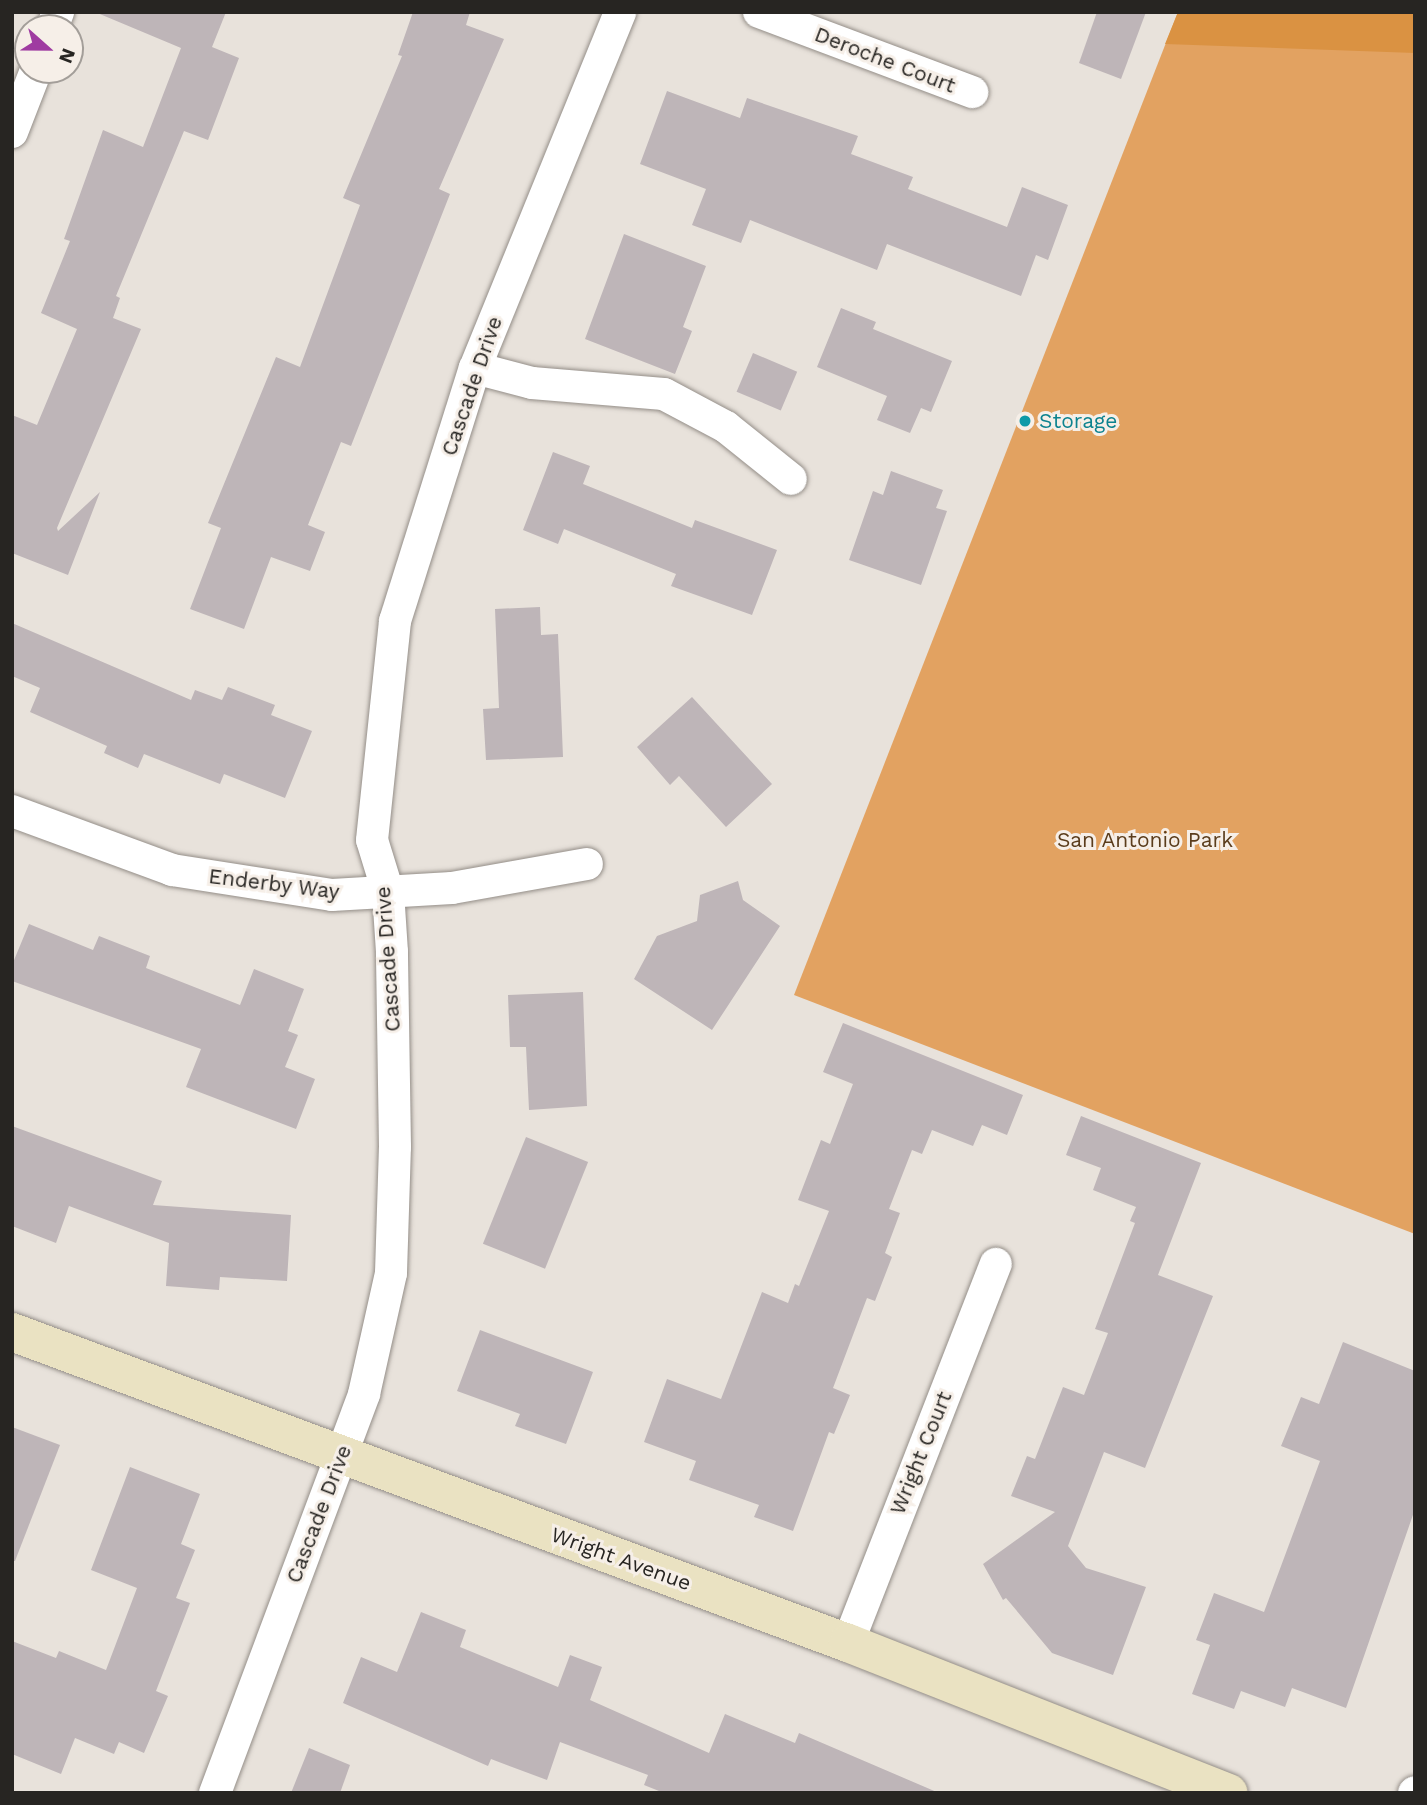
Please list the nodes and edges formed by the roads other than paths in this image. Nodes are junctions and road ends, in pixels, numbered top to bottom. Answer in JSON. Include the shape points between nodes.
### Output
{"nodes":[{"id":1,"x":620,"y":12,"type":"edge"},
{"id":2,"x":759,"y":12,"type":"edge"},
{"id":3,"x":31,"y":84,"type":"edge"},
{"id":4,"x":972,"y":92,"type":"dead end"},
{"id":5,"x":12,"y":132,"type":"edge"},
{"id":6,"x":475,"y":368,"type":"junction"},
{"id":7,"x":790,"y":479,"type":"dead end"},
{"id":8,"x":12,"y":811,"type":"edge"},
{"id":9,"x":587,"y":864,"type":"dead end"},
{"id":10,"x":388,"y":892,"type":"junction"},
{"id":11,"x":996,"y":1264,"type":"dead end"},
{"id":12,"x":12,"y":1332,"type":"edge"},
{"id":13,"x":341,"y":1455,"type":"junction"},
{"id":14,"x":848,"y":1643,"type":"junction"},
{"id":15,"x":215,"y":1793,"type":"edge"},
{"id":16,"x":1228,"y":1793,"type":"edge"}],
"edges":[{"from":1,"to":6,"type":"street","name":"Cascade Drive"},
{"from":2,"to":4,"type":"street","name":"Deroche Court"},
{"from":3,"to":5,"type":"street"},
{"from":6,"to":7,"type":"street","via":[[532,383],[664,394],[726,427]]},
{"from":6,"to":10,"type":"street","name":"Cascade Drive","via":[[395,621],[372,840]]},
{"from":8,"to":10,"type":"street","name":"Enderby Way","via":[[172,870],[332,895]]},
{"from":9,"to":10,"type":"street","name":"Enderby Way","via":[[452,888]]},
{"from":10,"to":13,"type":"street","name":"Cascade Drive","via":[[395,1147],[391,1273],[364,1394]]},
{"from":11,"to":14,"type":"street","name":"Wright Court"},
{"from":12,"to":13,"type":"street","name":"Wright Avenue"},
{"from":13,"to":14,"type":"street","name":"Wright Avenue"},
{"from":13,"to":15,"type":"street","name":"Cascade Drive"},
{"from":14,"to":16,"type":"street","name":"Wright Avenue"}]}
